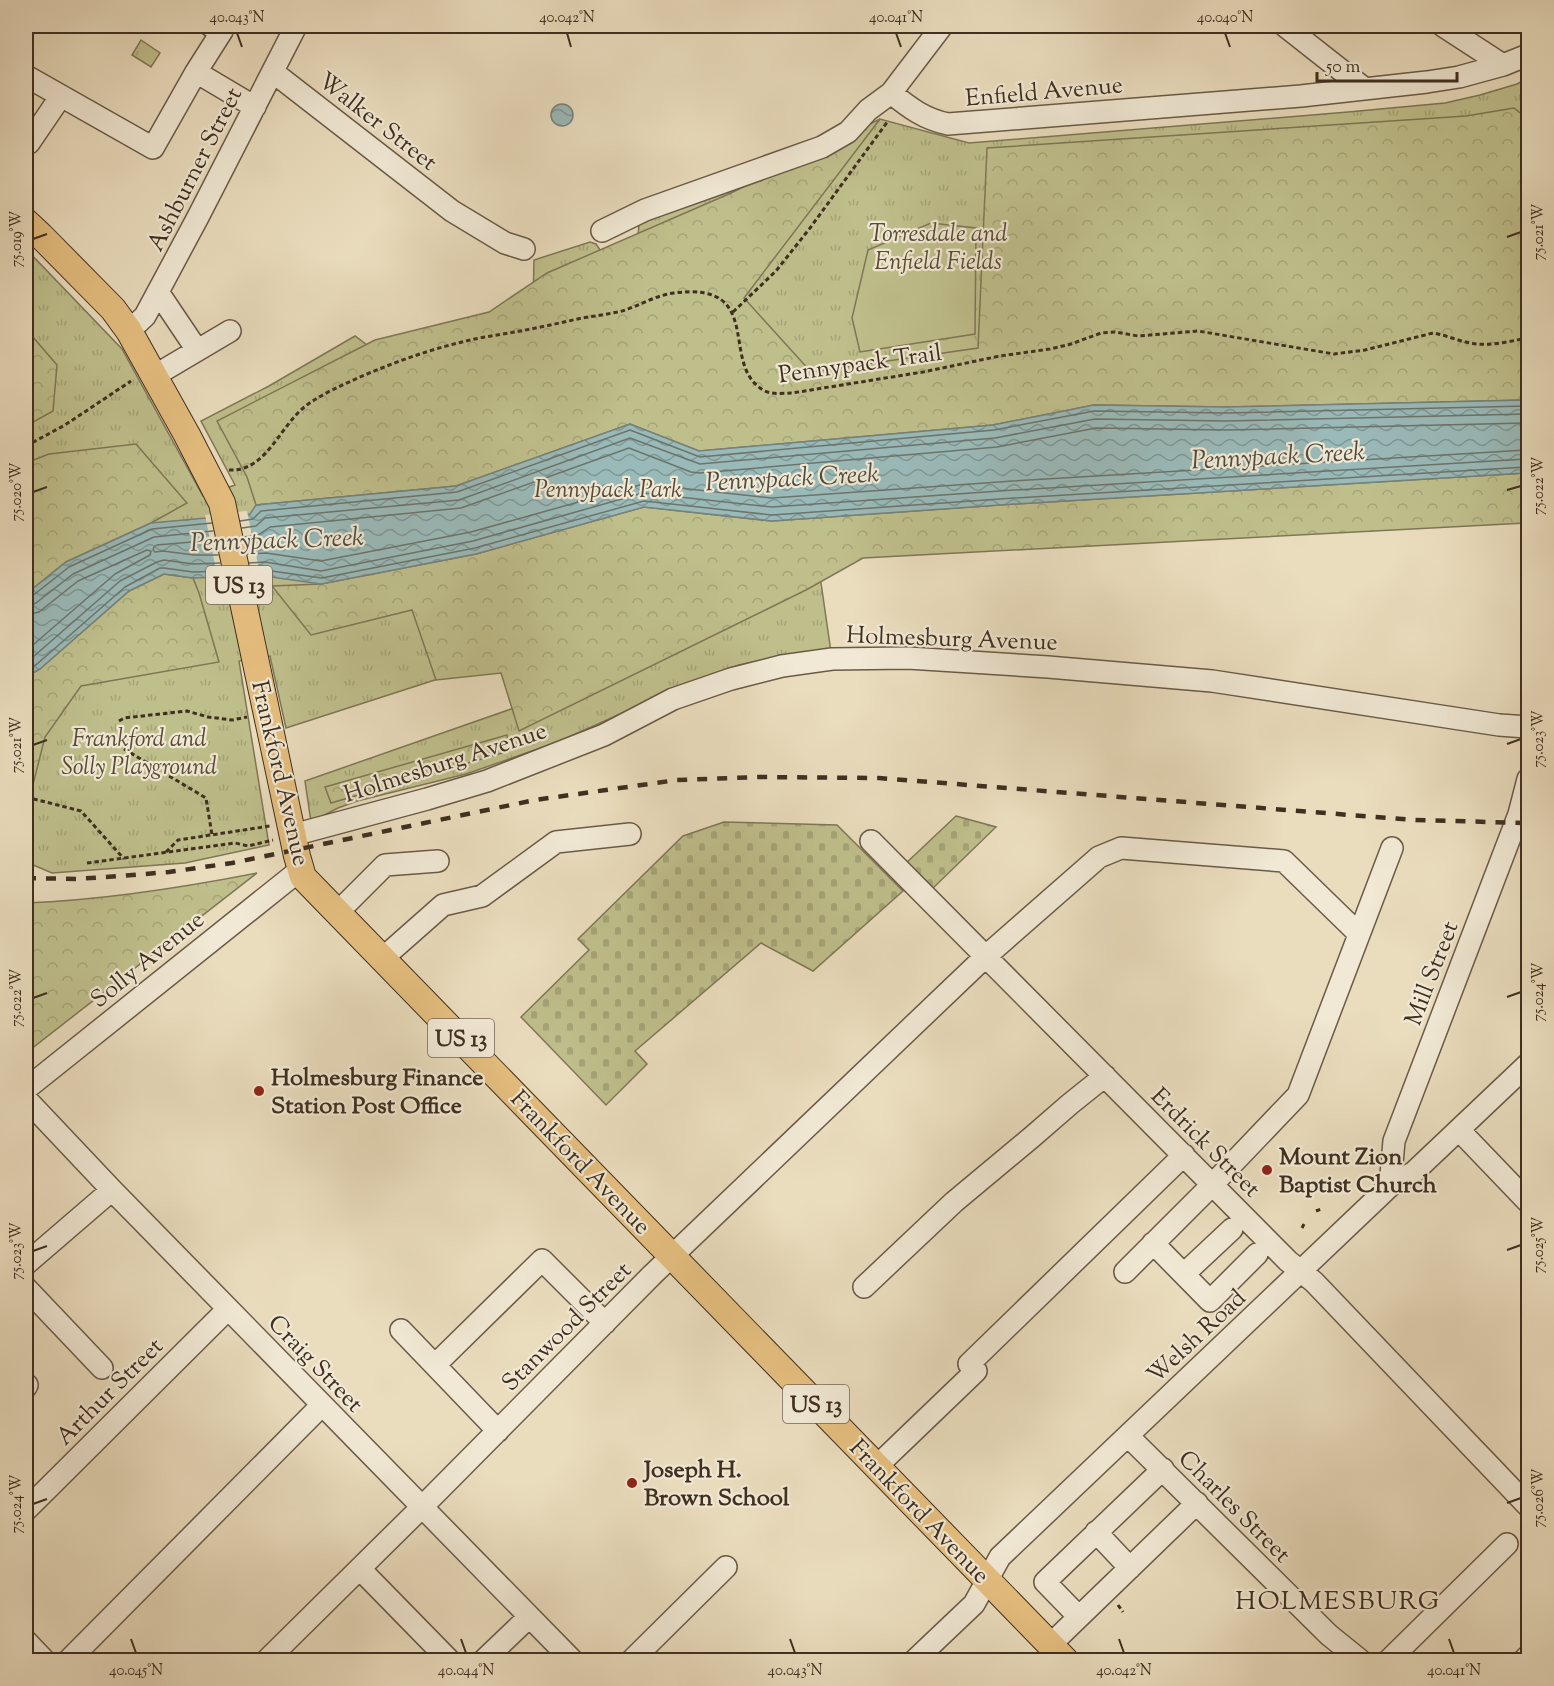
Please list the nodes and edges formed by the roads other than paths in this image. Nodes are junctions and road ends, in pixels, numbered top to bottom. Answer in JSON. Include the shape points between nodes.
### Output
{"nodes":[{"id":1,"x":211,"y":26,"type":"edge"},
{"id":2,"x":296,"y":26,"type":"edge"},
{"id":3,"x":942,"y":26,"type":"edge"},
{"id":4,"x":1286,"y":26,"type":"edge"},
{"id":5,"x":1443,"y":26,"type":"edge"},
{"id":6,"x":1528,"y":55,"type":"edge"},
{"id":7,"x":1503,"y":65,"type":"junction"},
{"id":8,"x":196,"y":72,"type":"junction"},
{"id":9,"x":273,"y":72,"type":"junction"},
{"id":10,"x":26,"y":76,"type":"edge"},
{"id":11,"x":1365,"y":89,"type":"junction"},
{"id":12,"x":61,"y":96,"type":"junction"},
{"id":13,"x":896,"y":97,"type":"junction"},
{"id":14,"x":255,"y":107,"type":"junction"},
{"id":15,"x":26,"y":141,"type":"edge"},
{"id":16,"x":26,"y":222,"type":"edge"},
{"id":17,"x":602,"y":231,"type":"dead end"},
{"id":18,"x":524,"y":249,"type":"dead end"},
{"id":19,"x":158,"y":292,"type":"junction"},
{"id":20,"x":129,"y":330,"type":"junction"},
{"id":21,"x":230,"y":331,"type":"dead end"},
{"id":22,"x":197,"y":350,"type":"junction"},
{"id":23,"x":143,"y":378,"type":"junction"},
{"id":24,"x":1528,"y":727,"type":"edge"},
{"id":25,"x":1528,"y":779,"type":"edge"},
{"id":26,"x":281,"y":831,"type":"junction"},
{"id":27,"x":630,"y":834,"type":"dead end"},
{"id":28,"x":871,"y":841,"type":"dead end"},
{"id":29,"x":1392,"y":848,"type":"dead end"},
{"id":30,"x":438,"y":861,"type":"dead end"},
{"id":31,"x":300,"y":870,"type":"junction"},
{"id":32,"x":338,"y":912,"type":"junction"},
{"id":33,"x":1359,"y":934,"type":"junction"},
{"id":34,"x":985,"y":957,"type":"junction"},
{"id":35,"x":383,"y":958,"type":"junction"},
{"id":36,"x":1528,"y":1064,"type":"edge"},
{"id":37,"x":1105,"y":1077,"type":"junction"},
{"id":38,"x":26,"y":1089,"type":"edge"},
{"id":39,"x":26,"y":1099,"type":"edge"},
{"id":40,"x":1459,"y":1130,"type":"junction"},
{"id":41,"x":1184,"y":1155,"type":"junction"},
{"id":42,"x":1213,"y":1184,"type":"junction"},
{"id":43,"x":1390,"y":1186,"type":"junction"},
{"id":44,"x":112,"y":1190,"type":"junction"},
{"id":45,"x":1528,"y":1202,"type":"edge"},
{"id":46,"x":1232,"y":1229,"type":"dead end"},
{"id":47,"x":1153,"y":1243,"type":"junction"},
{"id":48,"x":1257,"y":1254,"type":"dead end"},
{"id":49,"x":672,"y":1256,"type":"junction"},
{"id":50,"x":26,"y":1264,"type":"edge"},
{"id":51,"x":1125,"y":1272,"type":"dead end"},
{"id":52,"x":1301,"y":1272,"type":"junction"},
{"id":53,"x":1184,"y":1274,"type":"junction"},
{"id":54,"x":864,"y":1287,"type":"dead end"},
{"id":55,"x":26,"y":1288,"type":"edge"},
{"id":56,"x":228,"y":1309,"type":"junction"},
{"id":57,"x":605,"y":1323,"type":"junction"},
{"id":58,"x":402,"y":1330,"type":"dead end"},
{"id":59,"x":435,"y":1365,"type":"junction"},
{"id":60,"x":102,"y":1368,"type":"dead end"},
{"id":61,"x":322,"y":1405,"type":"junction"},
{"id":62,"x":498,"y":1431,"type":"junction"},
{"id":63,"x":1128,"y":1436,"type":"junction"},
{"id":64,"x":877,"y":1467,"type":"junction"},
{"id":65,"x":1163,"y":1469,"type":"junction"},
{"id":66,"x":1197,"y":1503,"type":"junction"},
{"id":67,"x":1528,"y":1506,"type":"edge"},
{"id":68,"x":422,"y":1507,"type":"junction"},
{"id":69,"x":26,"y":1510,"type":"edge"},
{"id":70,"x":1096,"y":1532,"type":"junction"},
{"id":71,"x":1507,"y":1544,"type":"dead end"},
{"id":72,"x":726,"y":1567,"type":"dead end"},
{"id":73,"x":1130,"y":1568,"type":"junction"},
{"id":74,"x":360,"y":1569,"type":"junction"},
{"id":75,"x":987,"y":1580,"type":"junction"},
{"id":76,"x":529,"y":1617,"type":"junction"},
{"id":77,"x":1079,"y":1617,"type":"junction"},
{"id":78,"x":26,"y":1641,"type":"edge"},
{"id":79,"x":1058,"y":1653,"type":"edge"},
{"id":80,"x":1528,"y":1656,"type":"edge"},
{"id":81,"x":1357,"y":1659,"type":"edge"},
{"id":82,"x":44,"y":1660,"type":"edge"},
{"id":83,"x":69,"y":1660,"type":"edge"},
{"id":84,"x":267,"y":1660,"type":"edge"},
{"id":85,"x":449,"y":1660,"type":"edge"},
{"id":86,"x":484,"y":1660,"type":"edge"},
{"id":87,"x":572,"y":1660,"type":"edge"},
{"id":88,"x":632,"y":1660,"type":"edge"},
{"id":89,"x":915,"y":1660,"type":"edge"},
{"id":90,"x":1389,"y":1660,"type":"edge"},
{"id":91,"x":1524,"y":1660,"type":"edge"}],
"edges":[{"from":1,"to":8,"type":"street","via":[[222,31]]},
{"from":2,"to":9,"type":"street","name":"Ashburner Street"},
{"from":3,"to":13,"type":"street"},
{"from":4,"to":11,"type":"street"},
{"from":5,"to":7,"type":"street"},
{"from":6,"to":7,"type":"street","name":"Enfield Avenue"},
{"from":7,"to":11,"type":"street","name":"Enfield Avenue","via":[[1459,77]]},
{"from":8,"to":12,"type":"street","via":[[153,148]]},
{"from":8,"to":14,"type":"street"},
{"from":9,"to":14,"type":"street","name":"Ashburner Street"},
{"from":9,"to":18,"type":"street","name":"Walker Street","via":[[452,211],[505,243]]},
{"from":10,"to":12,"type":"street"},
{"from":11,"to":13,"type":"street","name":"Enfield Avenue","via":[[948,124],[922,116]]},
{"from":12,"to":15,"type":"street","via":[[29,143]]},
{"from":13,"to":17,"type":"street","via":[[868,110],[848,132],[822,147],[645,210]]},
{"from":14,"to":19,"type":"street","name":"Ashburner Street"},
{"from":16,"to":20,"type":"main road","name":"Frankford Avenue","number":"US 13"},
{"from":19,"to":20,"type":"street","name":"Ashburner Street","via":[[146,316]]},
{"from":19,"to":22,"type":"street"},
{"from":20,"to":23,"type":"main road","name":"Frankford Avenue","number":"US 13"},
{"from":21,"to":22,"type":"street"},
{"from":22,"to":23,"type":"street"},
{"from":23,"to":26,"type":"main road","name":"Frankford Avenue","number":"US 13","via":[[214,485],[224,511],[255,658]]},
{"from":24,"to":26,"type":"street","name":"Holmesburg Avenue","via":[[1212,681],[908,658],[832,659],[782,666],[673,699],[604,735],[487,781],[427,799]]},
{"from":25,"to":43,"type":"street","name":"Mill Street","via":[[1519,814],[1394,1141]]},
{"from":26,"to":31,"type":"main road","name":"Frankford Avenue","number":"US 13"},
{"from":27,"to":35,"type":"street","via":[[556,842],[482,896],[443,905]]},
{"from":28,"to":34,"type":"street","name":"Erdrick Street"},
{"from":29,"to":33,"type":"street"},
{"from":30,"to":32,"type":"street","via":[[385,865]]},
{"from":31,"to":32,"type":"main road","name":"Frankford Avenue","number":"US 13"},
{"from":31,"to":38,"type":"street","name":"Solly Avenue"},
{"from":32,"to":35,"type":"main road","name":"Frankford Avenue","number":"US 13"},
{"from":33,"to":34,"type":"street","name":"Stanwood Street","via":[[1284,861],[1121,848],[1099,856]]},
{"from":33,"to":42,"type":"street","via":[[1298,1095]]},
{"from":34,"to":37,"type":"street","name":"Erdrick Street"},
{"from":34,"to":49,"type":"street","name":"Stanwood Street"},
{"from":35,"to":49,"type":"main road","name":"Frankford Avenue","number":"US 13"},
{"from":36,"to":40,"type":"street","name":"Welsh Road"},
{"from":37,"to":41,"type":"street","name":"Erdrick Street"},
{"from":37,"to":54,"type":"street","via":[[954,1202]]},
{"from":39,"to":44,"type":"street","name":"Craig Street"},
{"from":40,"to":43,"type":"street","name":"Welsh Road","via":[[1414,1172]]},
{"from":40,"to":45,"type":"street"},
{"from":41,"to":42,"type":"street","name":"Erdrick Street"},
{"from":41,"to":64,"type":"street","via":[[969,1364],[976,1371]]},
{"from":42,"to":47,"type":"street"},
{"from":42,"to":52,"type":"street","name":"Erdrick Street"},
{"from":43,"to":52,"type":"street","name":"Welsh Road"},
{"from":44,"to":50,"type":"street"},
{"from":44,"to":56,"type":"street","name":"Craig Street"},
{"from":46,"to":53,"type":"street"},
{"from":47,"to":51,"type":"street"},
{"from":47,"to":53,"type":"street"},
{"from":48,"to":53,"type":"street","via":[[1210,1300]]},
{"from":49,"to":57,"type":"street","name":"Stanwood Street"},
{"from":49,"to":64,"type":"main road","name":"Frankford Avenue","number":"US 13"},
{"from":52,"to":63,"type":"street","name":"Welsh Road"},
{"from":52,"to":67,"type":"street","name":"Erdrick Street"},
{"from":55,"to":60,"type":"street"},
{"from":56,"to":61,"type":"street","name":"Craig Street"},
{"from":56,"to":69,"type":"street","name":"Arthur Street"},
{"from":57,"to":59,"type":"street","via":[[542,1260]]},
{"from":57,"to":62,"type":"street","name":"Stanwood Street"},
{"from":58,"to":59,"type":"street"},
{"from":59,"to":62,"type":"street"},
{"from":61,"to":68,"type":"street","name":"Craig Street"},
{"from":61,"to":83,"type":"street"},
{"from":62,"to":68,"type":"street","name":"Stanwood Street"},
{"from":63,"to":65,"type":"street","name":"Charles Street"},
{"from":63,"to":75,"type":"street","name":"Welsh Road","via":[[1000,1557]]},
{"from":64,"to":75,"type":"main road","name":"Frankford Avenue","number":"US 13"},
{"from":65,"to":66,"type":"street","name":"Charles Street"},
{"from":65,"to":70,"type":"street"},
{"from":66,"to":73,"type":"street"},
{"from":66,"to":81,"type":"street","name":"Charles Street"},
{"from":68,"to":74,"type":"street","name":"Stanwood Street"},
{"from":68,"to":76,"type":"street","name":"Craig Street"},
{"from":70,"to":73,"type":"street"},
{"from":70,"to":77,"type":"street","via":[[1046,1582]]},
{"from":71,"to":90,"type":"street"},
{"from":72,"to":88,"type":"street"},
{"from":73,"to":77,"type":"street"},
{"from":74,"to":84,"type":"street","name":"Stanwood Street"},
{"from":74,"to":85,"type":"street"},
{"from":75,"to":79,"type":"main road","name":"Frankford Avenue","number":"US 13"},
{"from":75,"to":89,"type":"street","name":"Welsh Road","via":[[974,1604]]},
{"from":76,"to":86,"type":"street"},
{"from":76,"to":87,"type":"street","name":"Craig Street"},
{"from":77,"to":79,"type":"street"},
{"from":78,"to":82,"type":"street"},
{"from":80,"to":91,"type":"street"}]}
